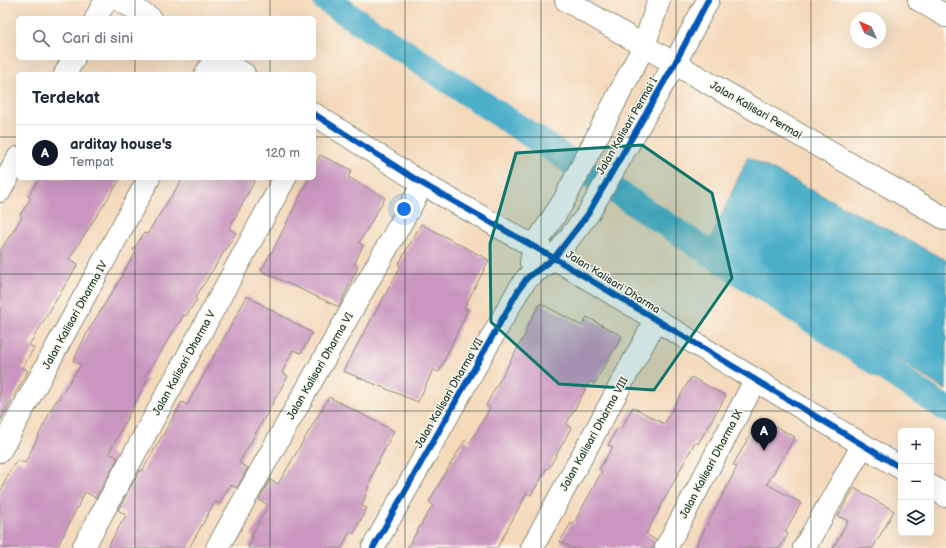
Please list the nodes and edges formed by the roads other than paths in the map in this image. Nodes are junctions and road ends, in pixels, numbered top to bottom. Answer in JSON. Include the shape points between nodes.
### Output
{"nodes":[{"id":1,"x":106,"y":0,"type":"edge"},
{"id":2,"x":120,"y":0,"type":"edge"},
{"id":3,"x":566,"y":0,"type":"edge"},
{"id":4,"x":658,"y":0,"type":"edge"},
{"id":5,"x":708,"y":0,"type":"edge"},
{"id":6,"x":919,"y":0,"type":"edge"},
{"id":7,"x":97,"y":16,"type":"edge"},
{"id":8,"x":147,"y":16,"type":"edge"},
{"id":9,"x":946,"y":16,"type":"edge"},
{"id":10,"x":644,"y":46,"type":"junction"},
{"id":11,"x":73,"y":60,"type":"edge"},
{"id":12,"x":215,"y":60,"type":"edge"},
{"id":13,"x":220,"y":60,"type":"edge"},
{"id":14,"x":675,"y":63,"type":"junction"},
{"id":15,"x":66,"y":72,"type":"edge"},
{"id":16,"x":207,"y":72,"type":"edge"},
{"id":17,"x":240,"y":72,"type":"edge"},
{"id":18,"x":316,"y":120,"type":"edge"},
{"id":19,"x":16,"y":162,"type":"edge"},
{"id":20,"x":148,"y":180,"type":"edge"},
{"id":21,"x":284,"y":180,"type":"edge"},
{"id":22,"x":423,"y":184,"type":"junction"},
{"id":23,"x":0,"y":191,"type":"edge"},
{"id":24,"x":946,"y":219,"type":"edge"},
{"id":25,"x":534,"y":247,"type":"junction"},
{"id":26,"x":554,"y":258,"type":"junction"},
{"id":27,"x":527,"y":278,"type":"junction"},
{"id":28,"x":656,"y":320,"type":"junction"},
{"id":29,"x":755,"y":380,"type":"junction"},
{"id":30,"x":863,"y":445,"type":"junction"},
{"id":31,"x":0,"y":451,"type":"edge"},
{"id":32,"x":898,"y":466,"type":"edge"},
{"id":33,"x":934,"y":488,"type":"edge"},
{"id":34,"x":946,"y":496,"type":"edge"},
{"id":35,"x":83,"y":548,"type":"edge"},
{"id":36,"x":217,"y":548,"type":"edge"},
{"id":37,"x":373,"y":548,"type":"edge"},
{"id":38,"x":532,"y":548,"type":"edge"},
{"id":39,"x":666,"y":548,"type":"edge"},
{"id":40,"x":804,"y":548,"type":"edge"}],
"edges":[{"from":1,"to":7,"type":"street"},
{"from":2,"to":8,"type":"street"},
{"from":3,"to":10,"type":"street","name":"Jalan Kalisari Permai"},
{"from":4,"to":10,"type":"street","name":"Jalan Kalisari Permai I"},
{"from":5,"to":14,"type":"street","name":"Jalan Kalisari Permai I"},
{"from":6,"to":9,"type":"street"},
{"from":10,"to":14,"type":"street","name":"Jalan Kalisari Permai"},
{"from":10,"to":25,"type":"street","name":"Jalan Kalisari Permai I","via":[[563,202]]},
{"from":11,"to":15,"type":"street"},
{"from":12,"to":16,"type":"street"},
{"from":13,"to":17,"type":"street"},
{"from":14,"to":24,"type":"street","name":"Jalan Kalisari Permai"},
{"from":14,"to":26,"type":"street","name":"Jalan Kalisari Permai I","via":[[588,214]]},
{"from":18,"to":22,"type":"street","name":"Jalan Kalisari Dharma"},
{"from":19,"to":23,"type":"street"},
{"from":20,"to":31,"type":"street","name":"Jalan Kalisari Dharma IV"},
{"from":21,"to":35,"type":"street","name":"Jalan Kalisari Dharma V"},
{"from":22,"to":25,"type":"street","name":"Jalan Kalisari Dharma"},
{"from":22,"to":36,"type":"street","name":"Jalan Kalisari Dharma VI"},
{"from":25,"to":26,"type":"street","name":"Jalan Kalisari Dharma"},
{"from":25,"to":27,"type":"street","name":"Jalan Kalisari Dharma VII"},
{"from":26,"to":27,"type":"street","name":"Jalan Kalisari Dharma VII"},
{"from":26,"to":28,"type":"street","name":"Jalan Kalisari Dharma"},
{"from":27,"to":37,"type":"street","name":"Jalan Kalisari Dharma VII"},
{"from":28,"to":29,"type":"street","name":"Jalan Kalisari Dharma"},
{"from":28,"to":38,"type":"street","name":"Jalan Kalisari Dharma VIII"},
{"from":29,"to":30,"type":"street","name":"Jalan Kalisari Dharma"},
{"from":29,"to":39,"type":"street","name":"Jalan Kalisari Dharma IX"},
{"from":30,"to":32,"type":"street","name":"Jalan Kalisari Dharma"},
{"from":30,"to":40,"type":"street"},
{"from":33,"to":34,"type":"street"}]}
